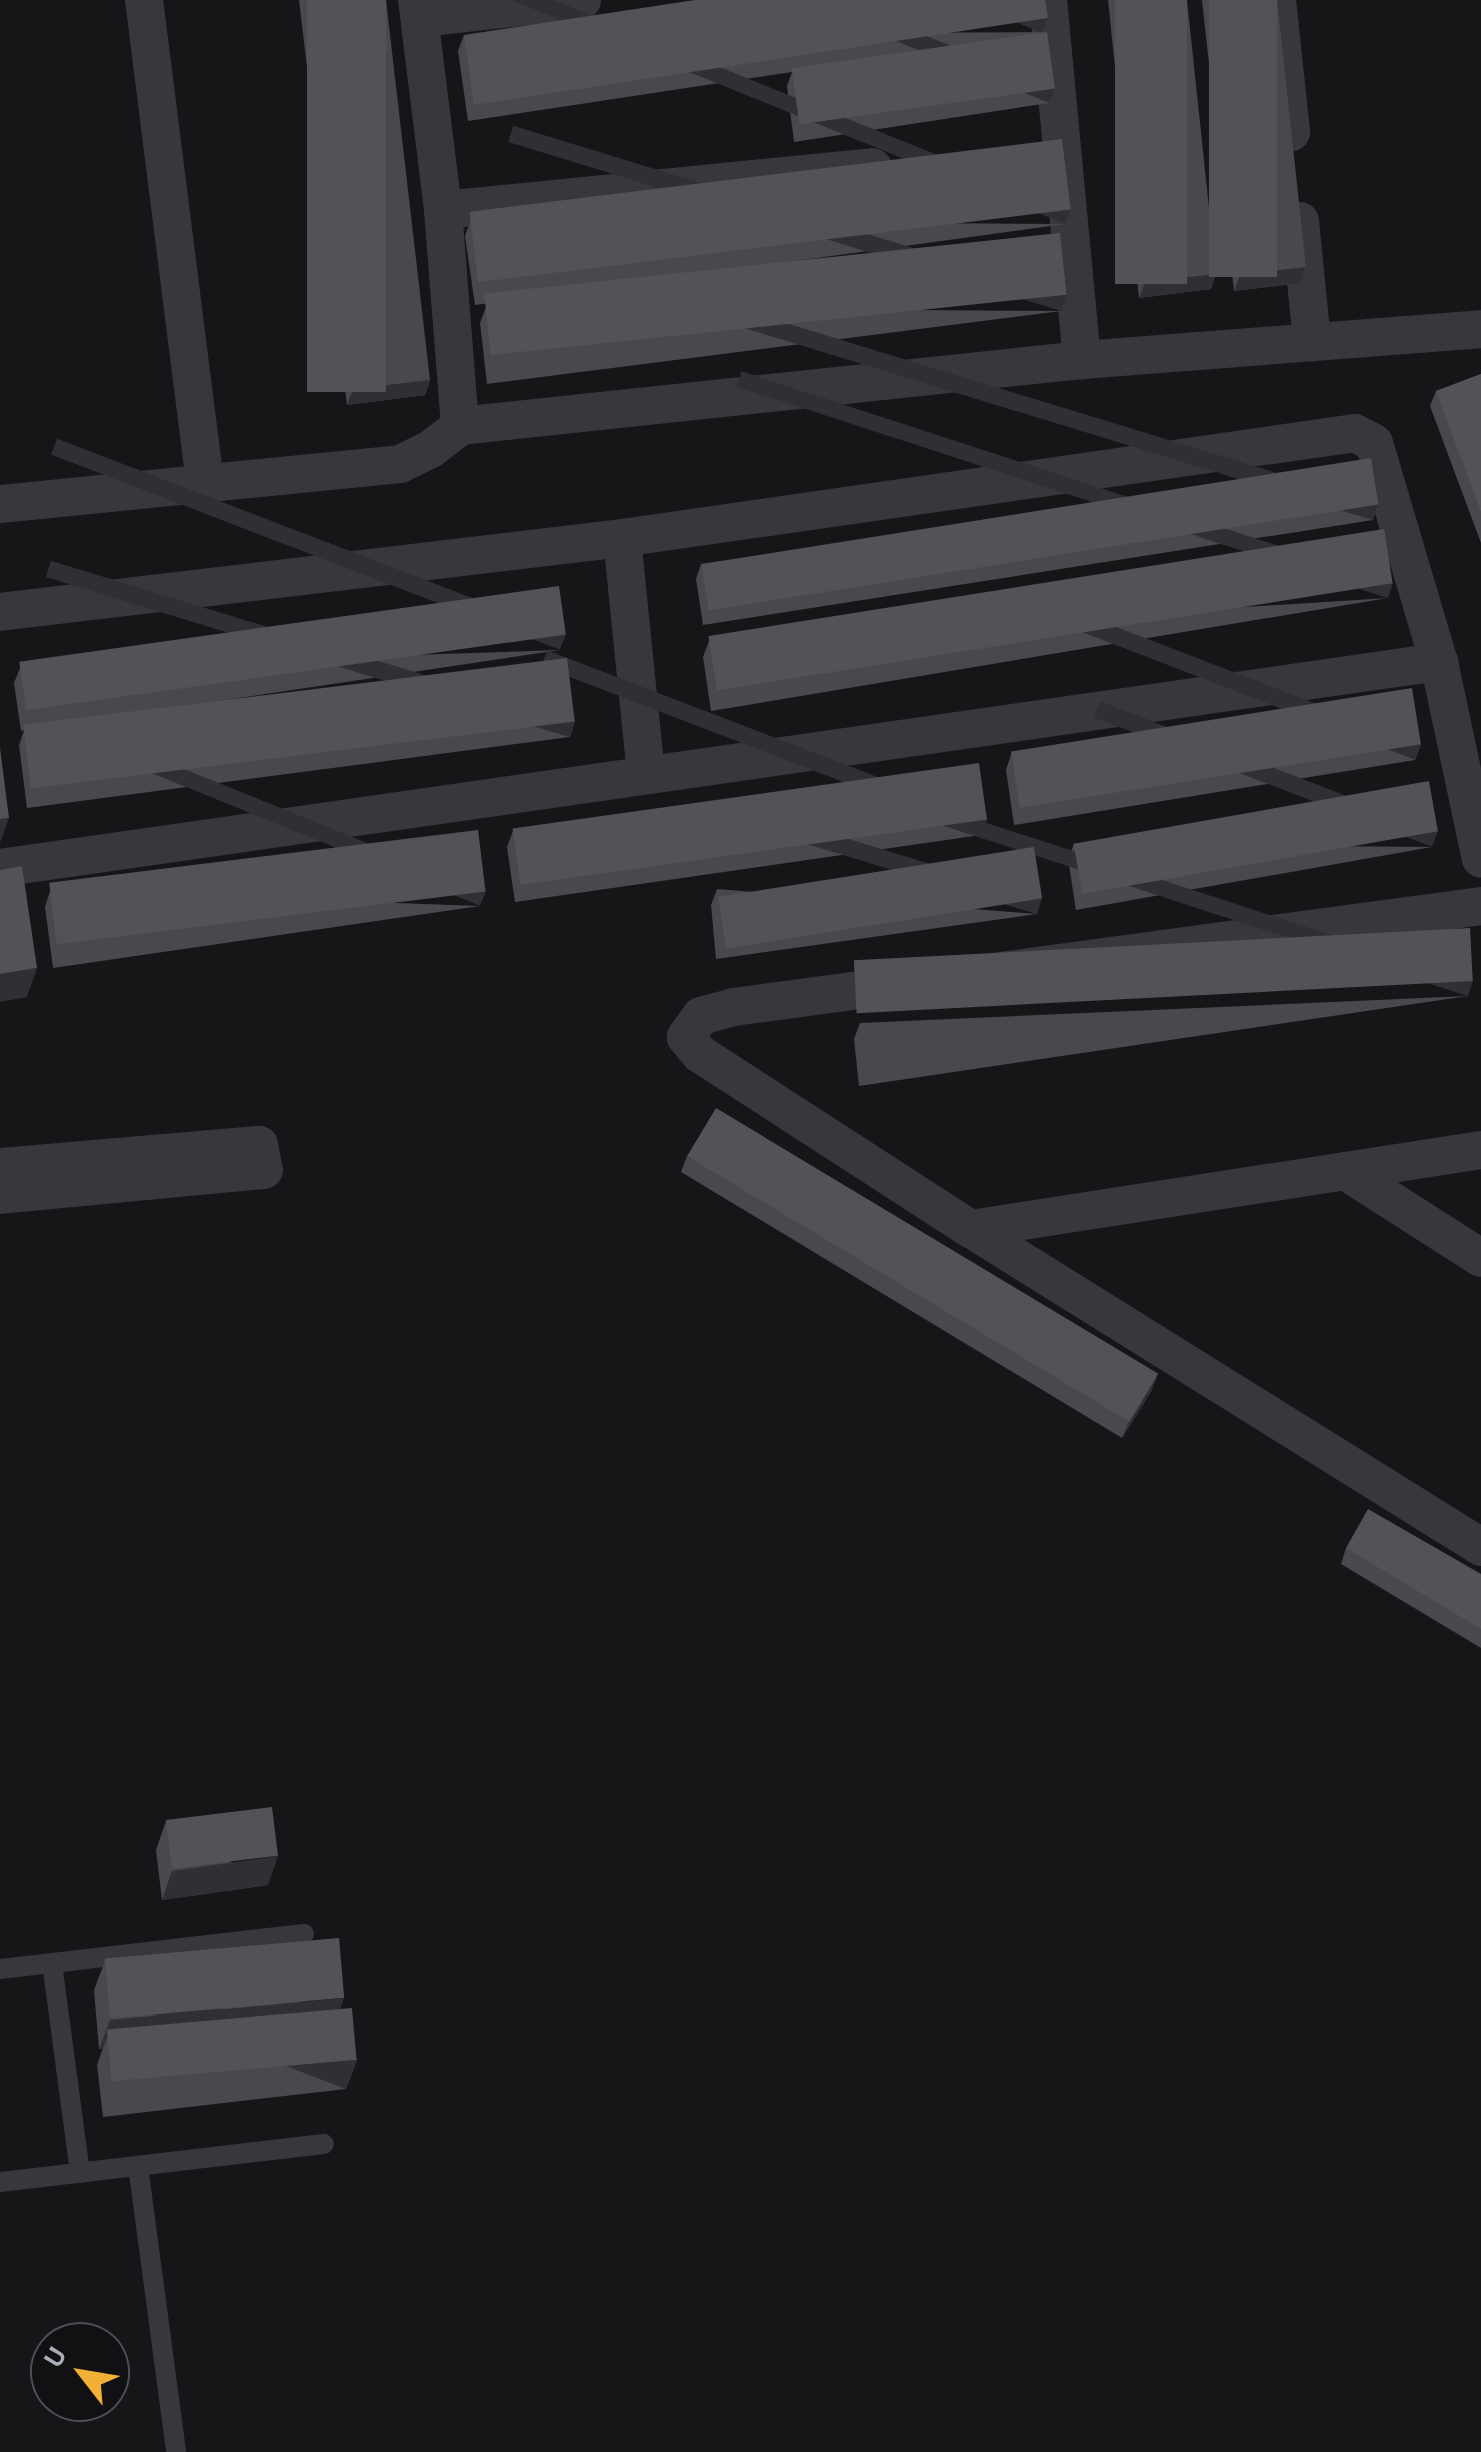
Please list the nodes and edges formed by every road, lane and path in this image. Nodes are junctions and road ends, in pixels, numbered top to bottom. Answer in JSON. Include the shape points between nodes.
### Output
{"nodes":[{"id":1,"x":144,"y":0,"type":"edge"},
{"id":2,"x":582,"y":0,"type":"edge"},
{"id":3,"x":1048,"y":0,"type":"edge"},
{"id":4,"x":1277,"y":0,"type":"edge"},
{"id":5,"x":419,"y":9,"type":"edge"},
{"id":6,"x":1064,"y":147,"type":"junction"},
{"id":7,"x":1026,"y":151,"type":"edge"},
{"id":8,"x":909,"y":163,"type":"edge"},
{"id":9,"x":443,"y":210,"type":"junction"},
{"id":10,"x":1481,"y":329,"type":"edge"},
{"id":11,"x":1312,"y":342,"type":"junction"},
{"id":12,"x":1082,"y":360,"type":"junction"},
{"id":13,"x":460,"y":426,"type":"junction"},
{"id":14,"x":204,"y":480,"type":"junction"},
{"id":15,"x":0,"y":504,"type":"edge"},
{"id":16,"x":622,"y":538,"type":"junction"},
{"id":17,"x":0,"y":612,"type":"edge"},
{"id":18,"x":1439,"y":662,"type":"junction"},
{"id":19,"x":646,"y":773,"type":"junction"},
{"id":20,"x":1475,"y":804,"type":"edge"},
{"id":21,"x":1481,"y":859,"type":"edge"},
{"id":22,"x":0,"y":868,"type":"edge"},
{"id":23,"x":1481,"y":906,"type":"edge"},
{"id":24,"x":1481,"y":1150,"type":"edge"},
{"id":25,"x":0,"y":1167,"type":"edge"},
{"id":26,"x":1345,"y":1170,"type":"junction"},
{"id":27,"x":0,"y":1195,"type":"edge"},
{"id":28,"x":971,"y":1230,"type":"junction"},
{"id":29,"x":1481,"y":1258,"type":"edge"},
{"id":30,"x":1481,"y":1546,"type":"edge"},
{"id":31,"x":304,"y":1934,"type":"dead end"},
{"id":32,"x":52,"y":1962,"type":"junction"},
{"id":33,"x":0,"y":1968,"type":"edge"},
{"id":34,"x":324,"y":2144,"type":"dead end"},
{"id":35,"x":138,"y":2166,"type":"junction"},
{"id":36,"x":80,"y":2172,"type":"junction"},
{"id":37,"x":0,"y":2182,"type":"edge"},
{"id":38,"x":176,"y":2452,"type":"edge"}],
"edges":[{"from":1,"to":14,"type":"street"},
{"from":2,"to":5,"type":"street"},
{"from":3,"to":6,"type":"street"},
{"from":4,"to":11,"type":"street"},
{"from":5,"to":9,"type":"street"},
{"from":6,"to":7,"type":"street"},
{"from":6,"to":12,"type":"street"},
{"from":8,"to":9,"type":"street"},
{"from":9,"to":13,"type":"street"},
{"from":10,"to":11,"type":"street"},
{"from":11,"to":12,"type":"street"},
{"from":12,"to":13,"type":"street"},
{"from":13,"to":14,"type":"street","via":[[400,464]]},
{"from":14,"to":15,"type":"street"},
{"from":16,"to":17,"type":"street"},
{"from":16,"to":18,"type":"street","via":[[1356,433],[1374,443]]},
{"from":16,"to":19,"type":"street"},
{"from":18,"to":19,"type":"street"},
{"from":18,"to":20,"type":"street"},
{"from":19,"to":22,"type":"street"},
{"from":20,"to":21,"type":"street"},
{"from":23,"to":28,"type":"street","via":[[734,1008],[708,1013],[690,1027],[686,1037],[700,1054]]},
{"from":24,"to":26,"type":"street"},
{"from":25,"to":27,"type":"street","via":[[259,1145],[264,1170]]},
{"from":26,"to":28,"type":"street"},
{"from":26,"to":29,"type":"street"},
{"from":28,"to":30,"type":"street"},
{"from":31,"to":32,"type":"lane"},
{"from":32,"to":33,"type":"lane"},
{"from":32,"to":36,"type":"lane"},
{"from":34,"to":35,"type":"lane"},
{"from":35,"to":36,"type":"lane"},
{"from":35,"to":38,"type":"lane"},
{"from":36,"to":37,"type":"lane"}]}
